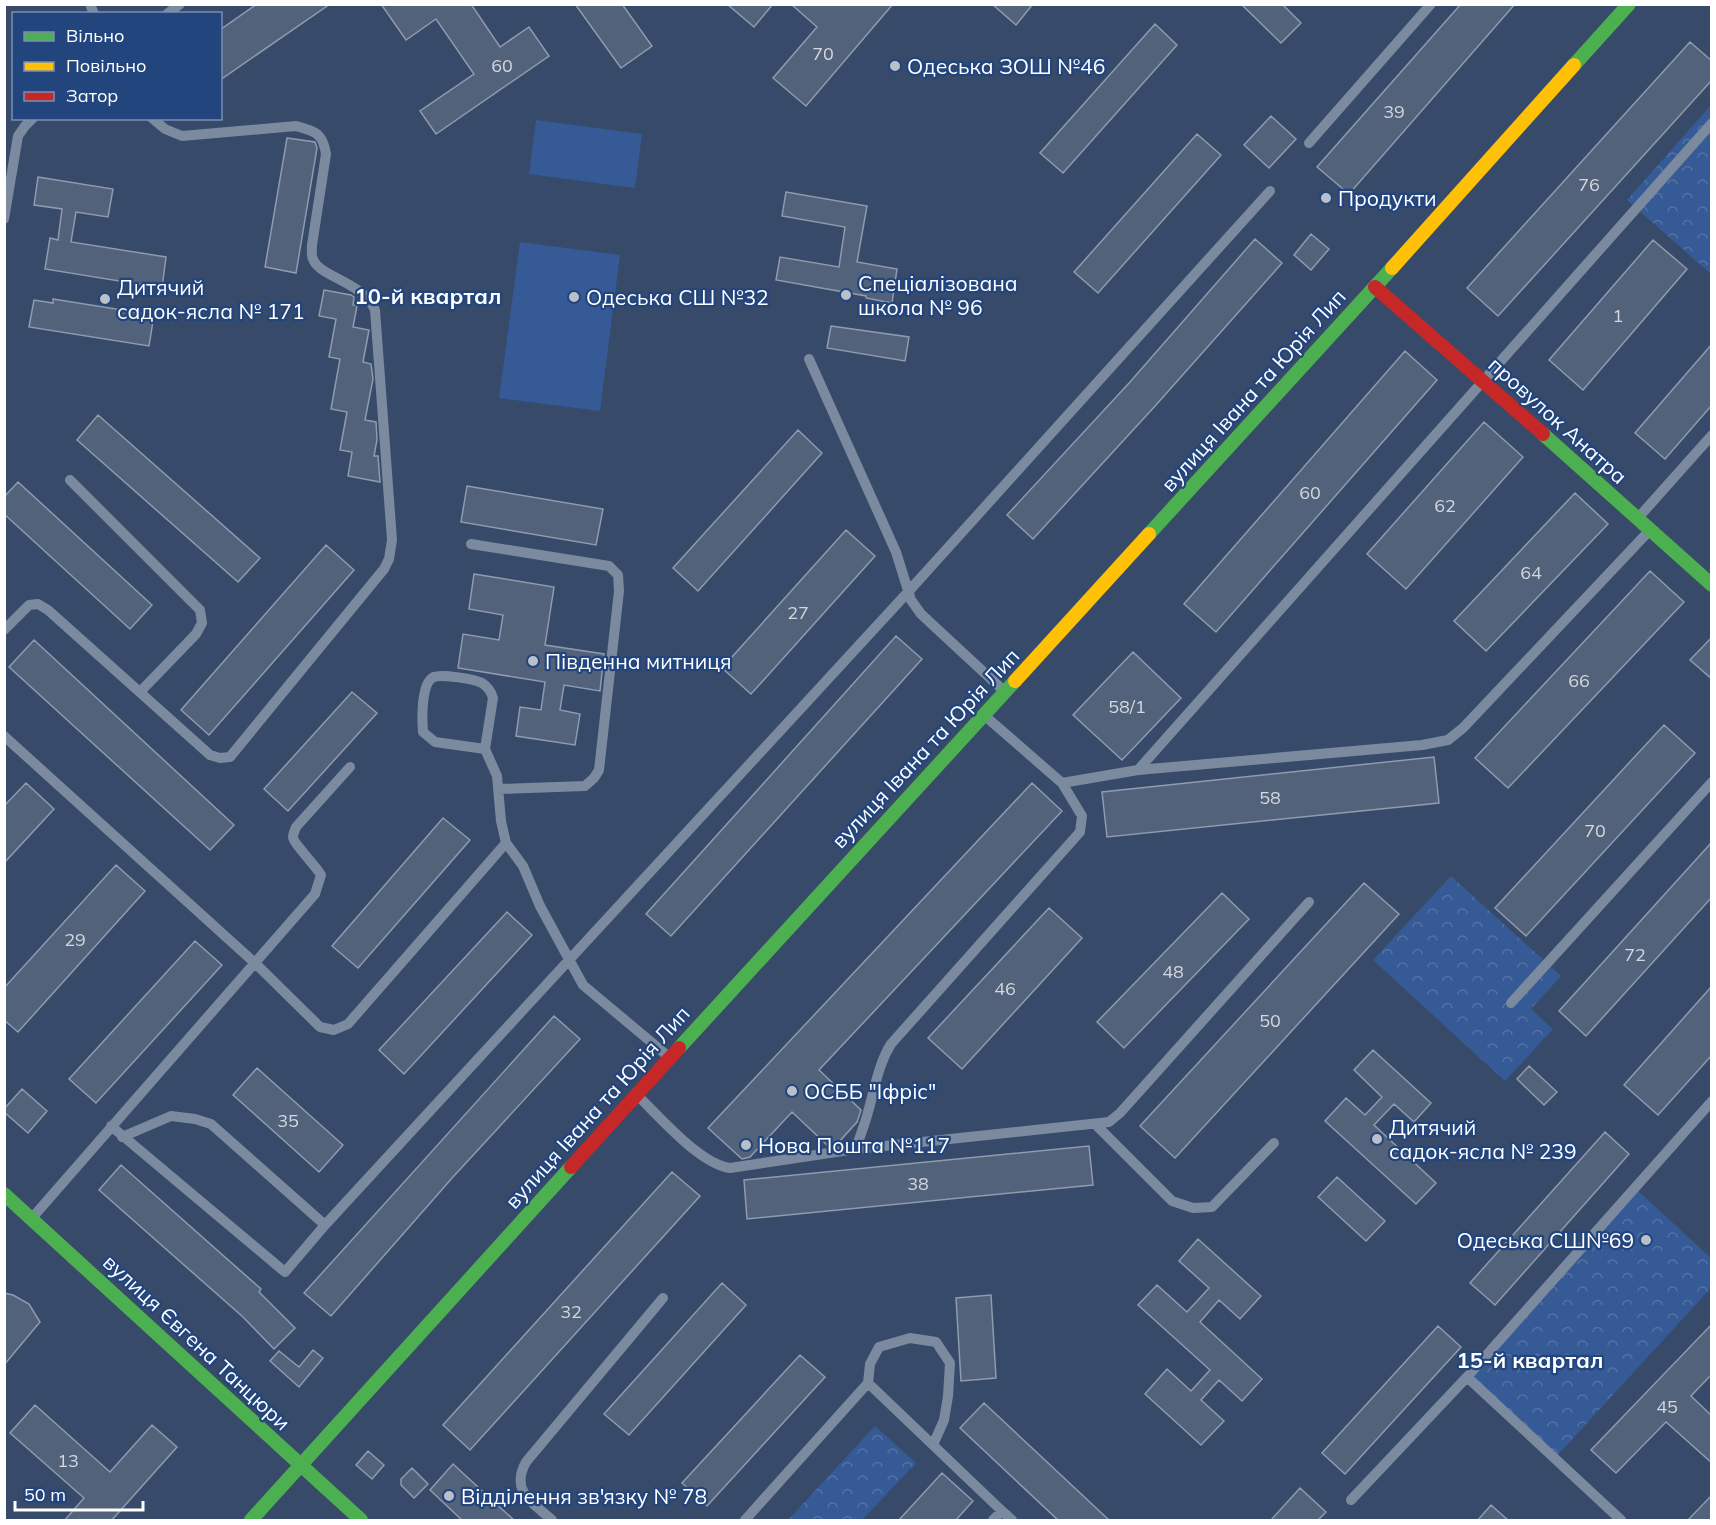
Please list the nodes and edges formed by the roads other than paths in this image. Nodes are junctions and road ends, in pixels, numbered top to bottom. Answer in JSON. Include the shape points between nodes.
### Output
{"nodes":[{"id":1,"x":1431,"y":4,"type":"edge"},
{"id":2,"x":1629,"y":4,"type":"edge"},
{"id":3,"x":31,"y":120,"type":"edge"},
{"id":4,"x":154,"y":120,"type":"edge"},
{"id":5,"x":1712,"y":123,"type":"edge"},
{"id":6,"x":1309,"y":143,"type":"dead end"},
{"id":7,"x":1270,"y":191,"type":"dead end"},
{"id":8,"x":4,"y":219,"type":"edge"},
{"id":9,"x":1375,"y":287,"type":"junction"},
{"id":10,"x":809,"y":359,"type":"dead end"},
{"id":11,"x":1484,"y":381,"type":"junction"},
{"id":12,"x":1712,"y":435,"type":"edge"},
{"id":13,"x":70,"y":480,"type":"dead end"},
{"id":14,"x":1637,"y":519,"type":"junction"},
{"id":15,"x":1650,"y":530,"type":"junction"},
{"id":16,"x":471,"y":544,"type":"dead end"},
{"id":17,"x":1712,"y":585,"type":"edge"},
{"id":18,"x":908,"y":592,"type":"junction"},
{"id":19,"x":4,"y":630,"type":"edge"},
{"id":20,"x":140,"y":692,"type":"junction"},
{"id":21,"x":1005,"y":692,"type":"junction"},
{"id":22,"x":984,"y":715,"type":"junction"},
{"id":23,"x":4,"y":736,"type":"edge"},
{"id":24,"x":485,"y":749,"type":"junction"},
{"id":25,"x":350,"y":767,"type":"dead end"},
{"id":26,"x":1138,"y":770,"type":"junction"},
{"id":27,"x":1712,"y":782,"type":"edge"},
{"id":28,"x":1062,"y":783,"type":"junction"},
{"id":29,"x":498,"y":789,"type":"junction"},
{"id":30,"x":506,"y":843,"type":"junction"},
{"id":31,"x":1309,"y":902,"type":"dead end"},
{"id":32,"x":570,"y":961,"type":"junction"},
{"id":33,"x":255,"y":963,"type":"junction"},
{"id":34,"x":1511,"y":1003,"type":"dead end"},
{"id":35,"x":670,"y":1057,"type":"junction"},
{"id":36,"x":636,"y":1095,"type":"junction"},
{"id":37,"x":1712,"y":1101,"type":"edge"},
{"id":38,"x":1095,"y":1124,"type":"junction"},
{"id":39,"x":111,"y":1126,"type":"junction"},
{"id":40,"x":122,"y":1137,"type":"junction"},
{"id":41,"x":1274,"y":1143,"type":"dead end"},
{"id":42,"x":856,"y":1149,"type":"junction"},
{"id":43,"x":4,"y":1194,"type":"edge"},
{"id":44,"x":31,"y":1218,"type":"junction"},
{"id":45,"x":325,"y":1225,"type":"junction"},
{"id":46,"x":663,"y":1298,"type":"dead end"},
{"id":47,"x":1467,"y":1377,"type":"junction"},
{"id":48,"x":868,"y":1383,"type":"junction"},
{"id":49,"x":933,"y":1445,"type":"junction"},
{"id":50,"x":301,"y":1467,"type":"junction"},
{"id":51,"x":1351,"y":1500,"type":"dead end"},
{"id":52,"x":1002,"y":1511,"type":"junction"},
{"id":53,"x":251,"y":1521,"type":"edge"},
{"id":54,"x":361,"y":1521,"type":"edge"},
{"id":55,"x":552,"y":1521,"type":"edge"},
{"id":56,"x":745,"y":1521,"type":"edge"},
{"id":57,"x":993,"y":1521,"type":"edge"},
{"id":58,"x":1012,"y":1521,"type":"edge"},
{"id":59,"x":1621,"y":1521,"type":"edge"}],
"edges":[{"from":1,"to":6,"type":"lane"},
{"from":2,"to":9,"type":"street","name":"вулиця Івана та Юрія Лип"},
{"from":3,"to":8,"type":"lane","via":[[18,136]]},
{"from":4,"to":20,"type":"lane","via":[[182,136],[296,126],[314,131],[324,141],[326,154],[312,259],[319,268],[357,288],[375,310],[392,540],[384,569],[230,757],[210,755]]},
{"from":5,"to":11,"type":"lane"},
{"from":7,"to":18,"type":"lane"},
{"from":9,"to":11,"type":"street","name":"провулок Анатра"},
{"from":9,"to":21,"type":"street","name":"вулиця Івана та Юрія Лип"},
{"from":10,"to":18,"type":"lane","via":[[896,552]]},
{"from":11,"to":14,"type":"street","name":"провулок Анатра"},
{"from":11,"to":26,"type":"lane"},
{"from":12,"to":14,"type":"lane"},
{"from":13,"to":20,"type":"lane","via":[[200,610],[202,623],[196,634]]},
{"from":14,"to":15,"type":"street","name":"провулок Анатра"},
{"from":15,"to":17,"type":"street","name":"провулок Анатра"},
{"from":15,"to":26,"type":"lane","via":[[1449,740]]},
{"from":16,"to":29,"type":"lane","via":[[609,566],[618,575],[599,770],[585,786]]},
{"from":18,"to":21,"type":"lane","via":[[921,614]]},
{"from":18,"to":32,"type":"lane"},
{"from":19,"to":20,"type":"lane","via":[[28,605],[38,604]]},
{"from":21,"to":22,"type":"street","name":"вулиця Івана та Юрія Лип"},
{"from":22,"to":28,"type":"lane"},
{"from":22,"to":35,"type":"street","name":"вулиця Івана та Юрія Лип"},
{"from":23,"to":33,"type":"lane"},
{"from":24,"to":24,"type":"lane","via":[[435,742],[423,732],[421,716],[431,679],[439,675],[481,682],[491,690]]},
{"from":24,"to":29,"type":"lane","via":[[497,776]]},
{"from":25,"to":33,"type":"lane","via":[[296,827],[295,844],[321,875],[315,894]]},
{"from":26,"to":28,"type":"lane"},
{"from":27,"to":34,"type":"lane"},
{"from":28,"to":42,"type":"lane","via":[[1082,816],[1080,832],[891,1044],[877,1074]]},
{"from":29,"to":30,"type":"lane"},
{"from":30,"to":32,"type":"lane","via":[[524,866],[540,906]]},
{"from":30,"to":33,"type":"lane","via":[[348,1024],[334,1030],[320,1027]]},
{"from":31,"to":38,"type":"lane","via":[[1120,1113],[1109,1122]]},
{"from":32,"to":35,"type":"lane","via":[[584,985]]},
{"from":32,"to":45,"type":"lane"},
{"from":33,"to":39,"type":"lane"},
{"from":35,"to":36,"type":"street","name":"вулиця Івана та Юрія Лип"},
{"from":36,"to":42,"type":"lane","via":[[703,1158],[720,1167]]},
{"from":36,"to":50,"type":"street","name":"вулиця Івана та Юрія Лип"},
{"from":37,"to":47,"type":"lane"},
{"from":38,"to":41,"type":"lane","via":[[1172,1202],[1193,1208],[1212,1207]]},
{"from":38,"to":42,"type":"lane"},
{"from":39,"to":40,"type":"lane"},
{"from":39,"to":44,"type":"lane"},
{"from":40,"to":45,"type":"lane","via":[[171,1116],[211,1124]]},
{"from":40,"to":45,"type":"lane","via":[[285,1272]]},
{"from":43,"to":44,"type":"street","name":"вулиця Євгена Танцюри"},
{"from":44,"to":50,"type":"street","name":"вулиця Євгена Танцюри"},
{"from":46,"to":55,"type":"lane","via":[[520,1474],[520,1487],[526,1497]]},
{"from":47,"to":51,"type":"lane"},
{"from":47,"to":59,"type":"lane"},
{"from":48,"to":49,"type":"lane"},
{"from":48,"to":49,"type":"lane","via":[[870,1364],[879,1347],[910,1338],[936,1342],[950,1363],[944,1420]]},
{"from":48,"to":56,"type":"lane"},
{"from":49,"to":52,"type":"lane"},
{"from":50,"to":53,"type":"street","name":"вулиця Івана та Юрія Лип"},
{"from":50,"to":54,"type":"street","name":"вулиця Євгена Танцюри"},
{"from":52,"to":57,"type":"lane"},
{"from":52,"to":58,"type":"lane"}]}
